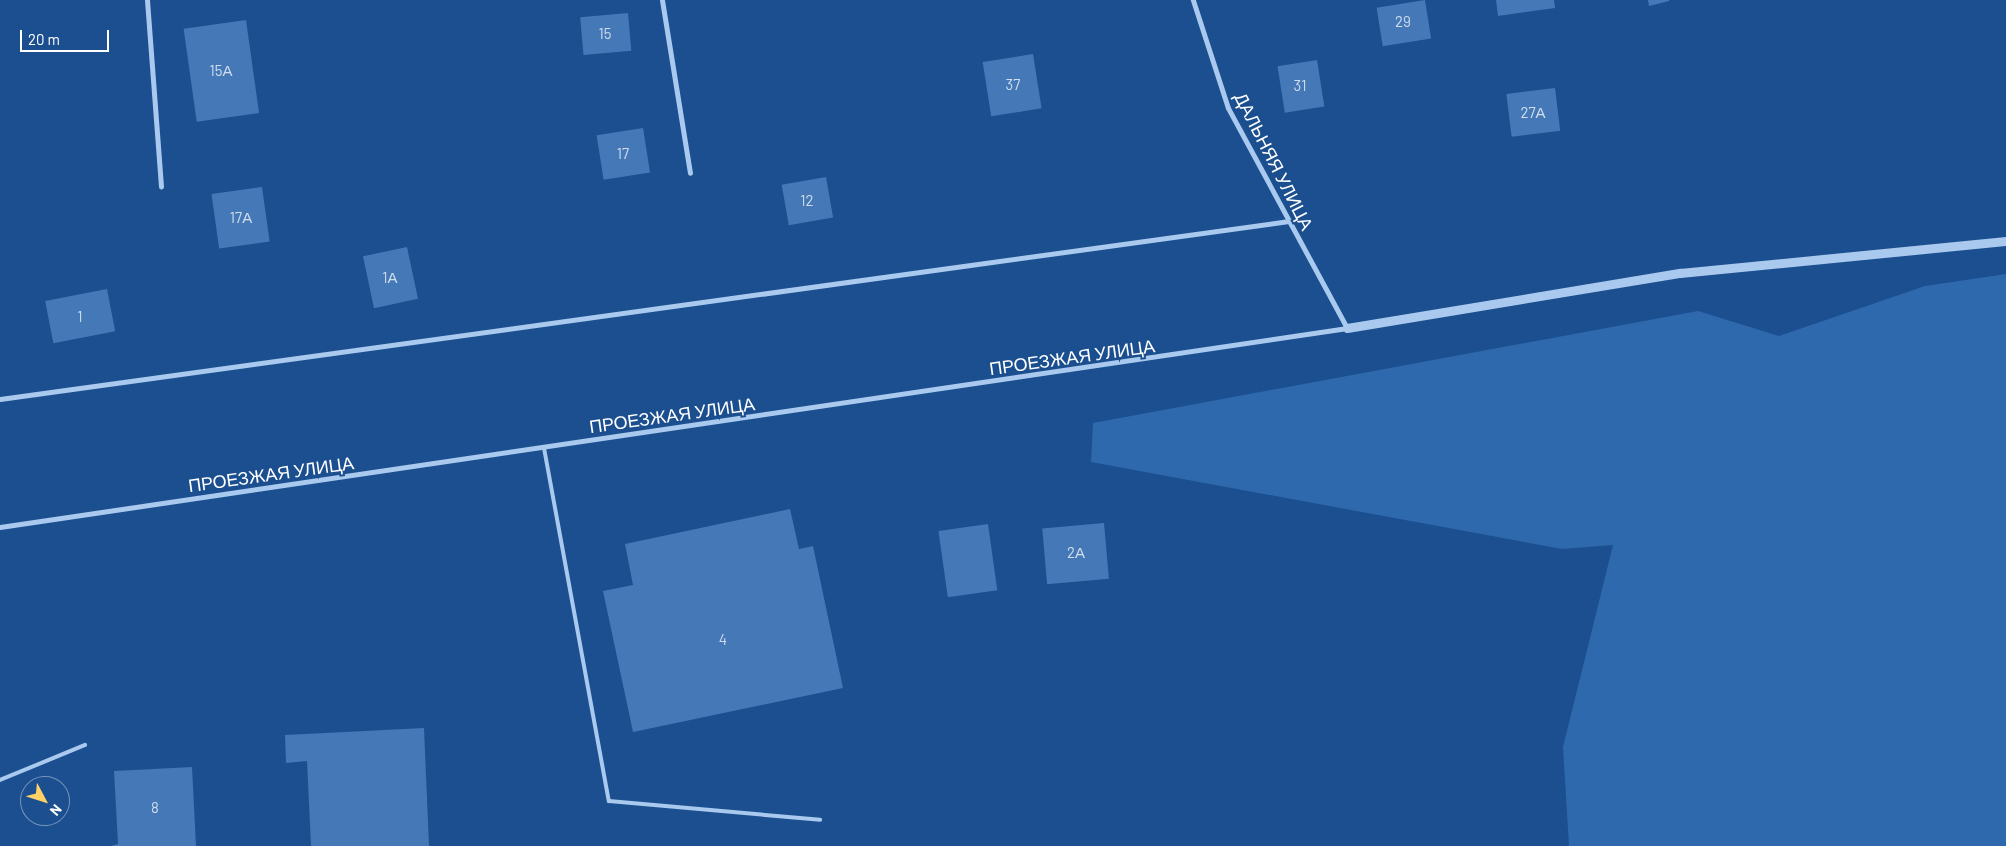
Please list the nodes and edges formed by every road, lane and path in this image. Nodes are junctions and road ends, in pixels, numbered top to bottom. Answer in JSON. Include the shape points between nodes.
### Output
{"nodes":[{"id":1,"x":147,"y":0,"type":"edge"},
{"id":2,"x":662,"y":0,"type":"edge"},
{"id":3,"x":1193,"y":0,"type":"edge"},
{"id":4,"x":690,"y":174,"type":"dead end"},
{"id":5,"x":161,"y":186,"type":"dead end"},
{"id":6,"x":1289,"y":221,"type":"junction"},
{"id":7,"x":2006,"y":241,"type":"edge"},
{"id":8,"x":1347,"y":328,"type":"junction"},
{"id":9,"x":0,"y":399,"type":"edge"},
{"id":10,"x":544,"y":448,"type":"junction"},
{"id":11,"x":0,"y":527,"type":"edge"},
{"id":12,"x":85,"y":745,"type":"dead end"},
{"id":13,"x":0,"y":780,"type":"edge"},
{"id":14,"x":820,"y":820,"type":"dead end"}],
"edges":[{"from":1,"to":5,"type":"street"},
{"from":2,"to":4,"type":"street"},
{"from":3,"to":6,"type":"street","name":"ДАЛЬНЯЯ УЛИЦА","via":[[1228,108]]},
{"from":6,"to":8,"type":"street","name":"ДАЛЬНЯЯ УЛИЦА"},
{"from":6,"to":9,"type":"street"},
{"from":7,"to":8,"type":"street","via":[[1680,273]]},
{"from":8,"to":10,"type":"street","name":"ПРОЕЗЖАЯ УЛИЦА"},
{"from":10,"to":11,"type":"street","name":"ПРОЕЗЖАЯ УЛИЦА"},
{"from":10,"to":14,"type":"lane","via":[[608,801]]},
{"from":12,"to":13,"type":"lane"}]}
